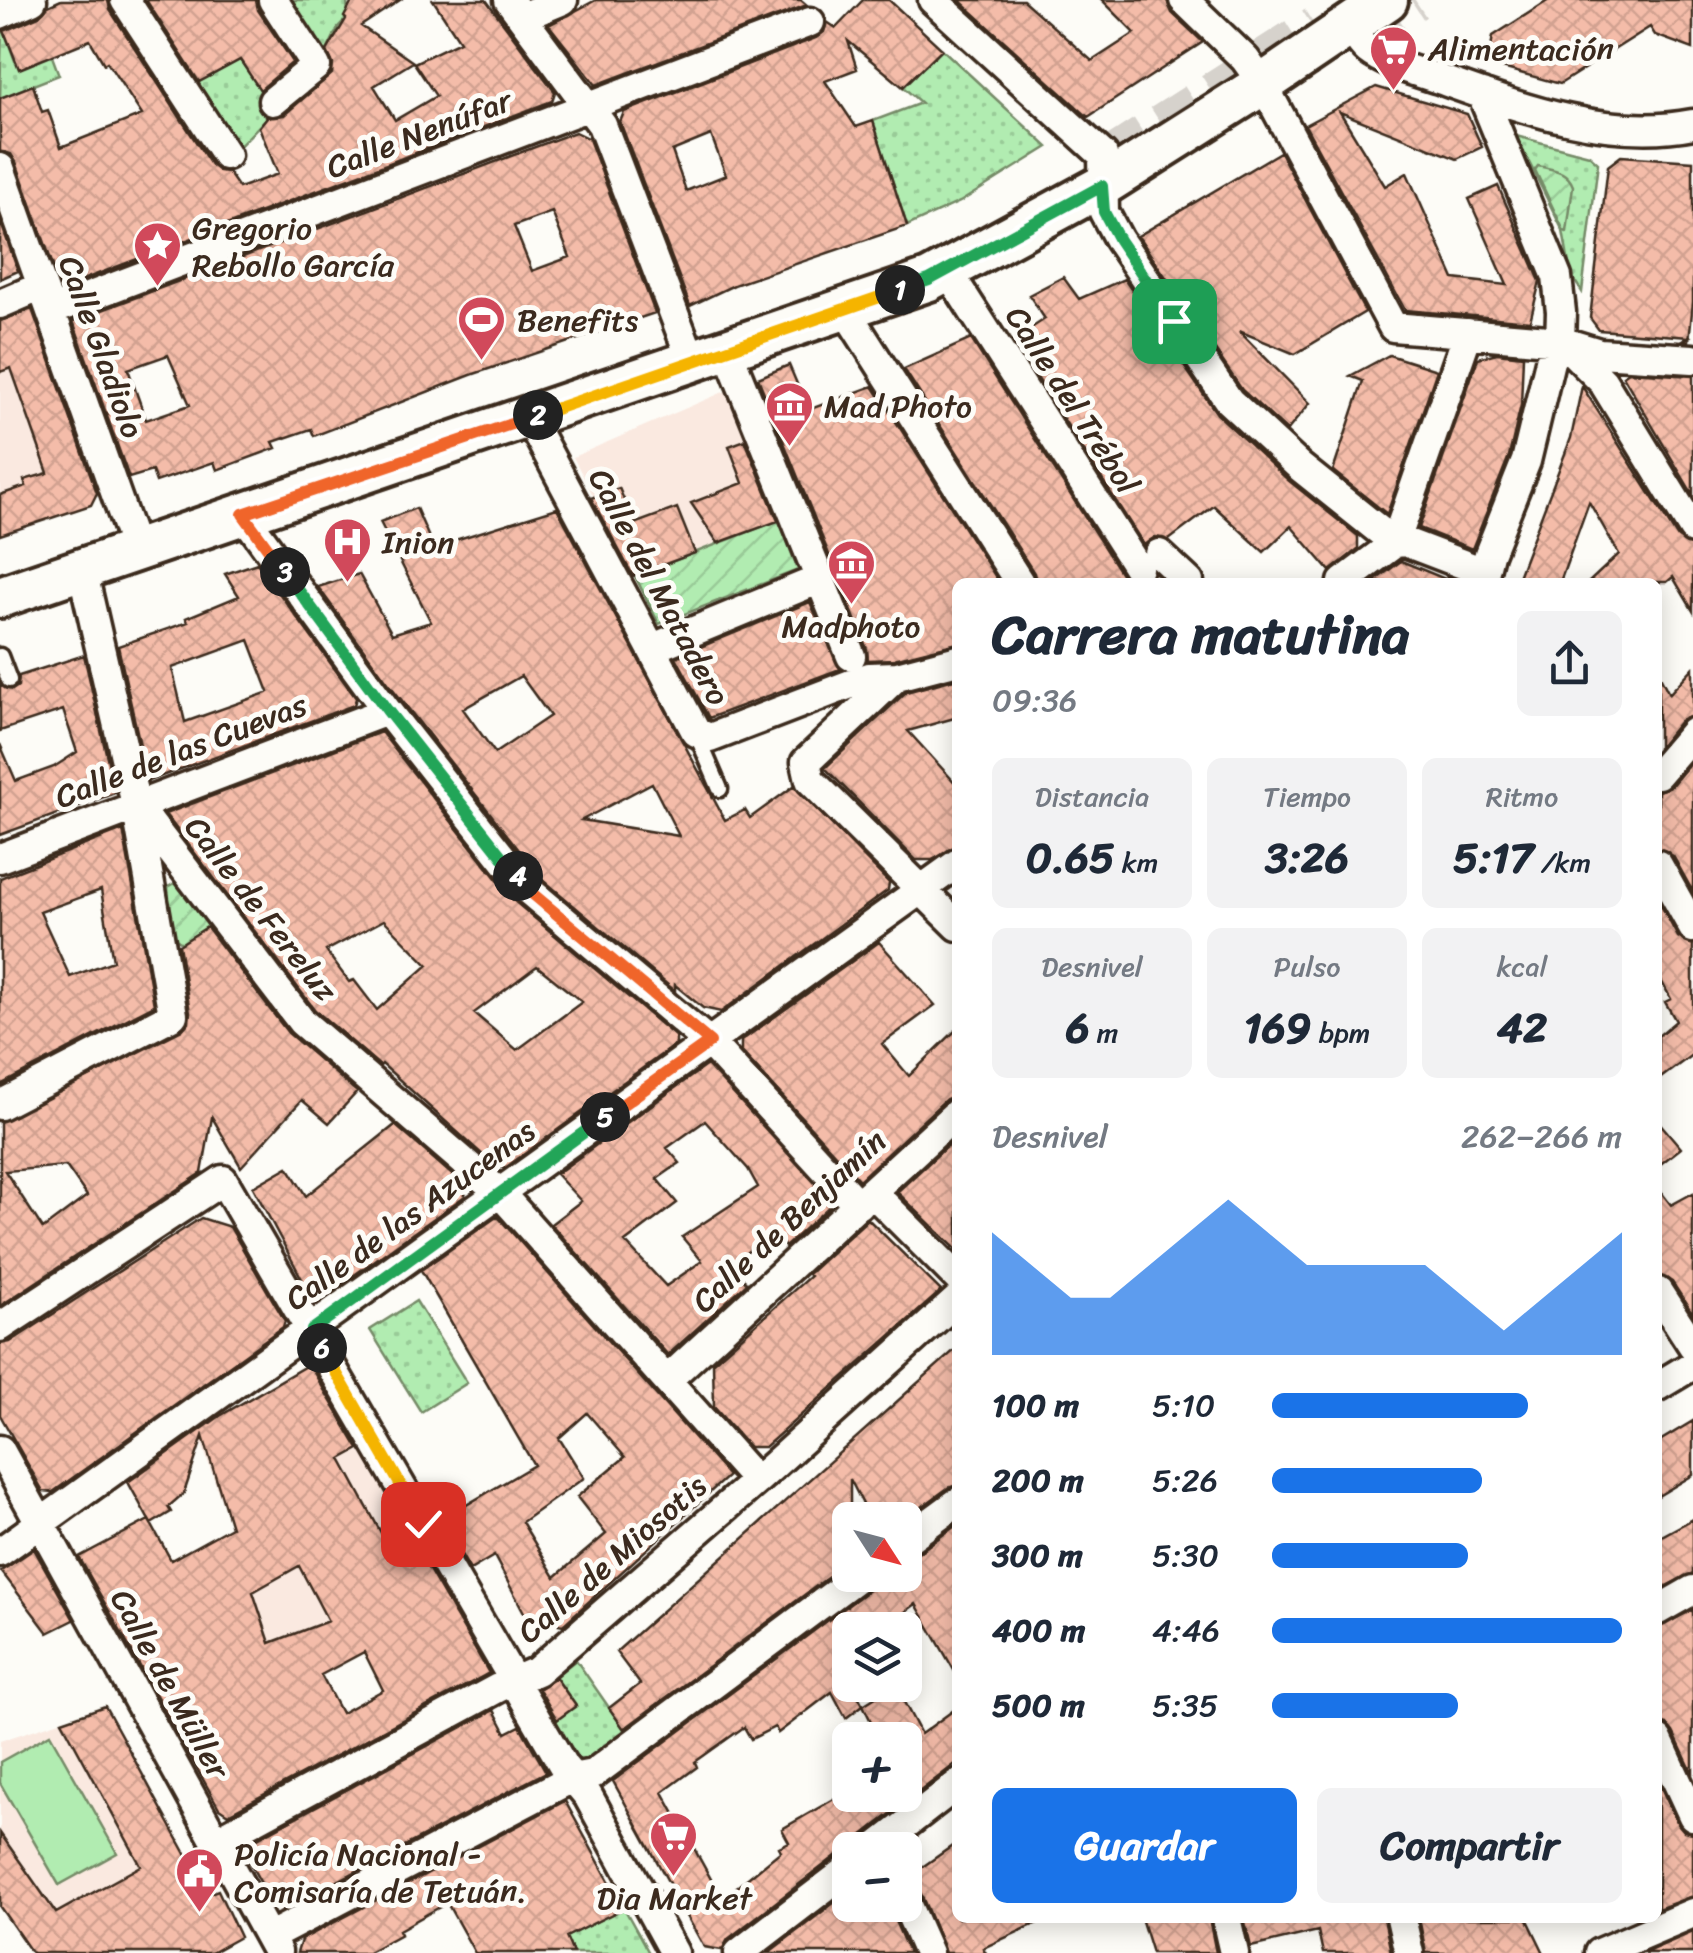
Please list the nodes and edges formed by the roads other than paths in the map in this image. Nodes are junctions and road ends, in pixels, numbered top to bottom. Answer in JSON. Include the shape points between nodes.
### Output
{"nodes":[{"id":1,"x":32,"y":0,"type":"edge"},
{"id":2,"x":125,"y":0,"type":"edge"},
{"id":3,"x":274,"y":0,"type":"edge"},
{"id":4,"x":563,"y":0,"type":"edge"},
{"id":5,"x":933,"y":0,"type":"edge"},
{"id":6,"x":1184,"y":0,"type":"edge"},
{"id":7,"x":1387,"y":0,"type":"tunnel mouth"},
{"id":8,"x":515,"y":9,"type":"edge"},
{"id":9,"x":0,"y":14,"type":"edge"},
{"id":10,"x":810,"y":22,"type":"dead end"},
{"id":11,"x":1350,"y":25,"type":"junction"},
{"id":12,"x":1263,"y":84,"type":"junction"},
{"id":13,"x":1482,"y":94,"type":"junction"},
{"id":14,"x":273,"y":102,"type":"dead end"},
{"id":15,"x":588,"y":108,"type":"junction"},
{"id":16,"x":1693,"y":124,"type":"edge"},
{"id":17,"x":226,"y":155,"type":"dead end"},
{"id":18,"x":0,"y":168,"type":"edge"},
{"id":19,"x":1102,"y":186,"type":"junction"},
{"id":20,"x":947,"y":270,"type":"junction"},
{"id":21,"x":47,"y":299,"type":"junction"},
{"id":22,"x":0,"y":304,"type":"edge"},
{"id":23,"x":844,"y":308,"type":"junction"},
{"id":24,"x":1468,"y":333,"type":"junction"},
{"id":25,"x":1560,"y":341,"type":"junction"},
{"id":26,"x":709,"y":355,"type":"junction"},
{"id":27,"x":1693,"y":359,"type":"edge"},
{"id":28,"x":528,"y":418,"type":"junction"},
{"id":29,"x":243,"y":514,"type":"junction"},
{"id":30,"x":1693,"y":529,"type":"edge"},
{"id":31,"x":1395,"y":543,"type":"junction"},
{"id":32,"x":136,"y":551,"type":"junction"},
{"id":33,"x":82,"y":569,"type":"junction"},
{"id":34,"x":1016,"y":578,"type":"edge"},
{"id":35,"x":1181,"y":578,"type":"edge"},
{"id":36,"x":1348,"y":578,"type":"edge"},
{"id":37,"x":1480,"y":578,"type":"edge"},
{"id":38,"x":1485,"y":578,"type":"edge"},
{"id":39,"x":820,"y":579,"type":"junction"},
{"id":40,"x":0,"y":597,"type":"edge"},
{"id":41,"x":653,"y":648,"type":"junction"},
{"id":42,"x":0,"y":656,"type":"edge"},
{"id":43,"x":952,"y":661,"type":"edge"},
{"id":44,"x":872,"y":670,"type":"junction"},
{"id":45,"x":9,"y":680,"type":"dead end"},
{"id":46,"x":387,"y":710,"type":"junction"},
{"id":47,"x":696,"y":732,"type":"junction"},
{"id":48,"x":1693,"y":733,"type":"edge"},
{"id":49,"x":1662,"y":769,"type":"edge"},
{"id":50,"x":720,"y":789,"type":"dead end"},
{"id":51,"x":136,"y":805,"type":"junction"},
{"id":52,"x":0,"y":858,"type":"edge"},
{"id":53,"x":952,"y":867,"type":"edge"},
{"id":54,"x":1662,"y":872,"type":"edge"},
{"id":55,"x":922,"y":889,"type":"junction"},
{"id":56,"x":952,"y":920,"type":"edge"},
{"id":57,"x":1693,"y":928,"type":"edge"},
{"id":58,"x":710,"y":1042,"type":"junction"},
{"id":59,"x":0,"y":1105,"type":"edge"},
{"id":60,"x":952,"y":1118,"type":"edge"},
{"id":61,"x":499,"y":1192,"type":"junction"},
{"id":62,"x":865,"y":1198,"type":"junction"},
{"id":63,"x":952,"y":1273,"type":"edge"},
{"id":64,"x":1662,"y":1298,"type":"edge"},
{"id":65,"x":952,"y":1304,"type":"edge"},
{"id":66,"x":0,"y":1327,"type":"edge"},
{"id":67,"x":312,"y":1330,"type":"junction"},
{"id":68,"x":1693,"y":1346,"type":"edge"},
{"id":69,"x":1693,"y":1365,"type":"edge"},
{"id":70,"x":667,"y":1380,"type":"junction"},
{"id":71,"x":1662,"y":1384,"type":"edge"},
{"id":72,"x":0,"y":1450,"type":"edge"},
{"id":73,"x":756,"y":1480,"type":"junction"},
{"id":74,"x":952,"y":1506,"type":"edge"},
{"id":75,"x":40,"y":1523,"type":"junction"},
{"id":76,"x":922,"y":1528,"type":"edge"},
{"id":77,"x":0,"y":1552,"type":"edge"},
{"id":78,"x":1693,"y":1590,"type":"edge"},
{"id":79,"x":837,"y":1592,"type":"edge"},
{"id":80,"x":1662,"y":1608,"type":"edge"},
{"id":81,"x":514,"y":1680,"type":"junction"},
{"id":82,"x":1662,"y":1757,"type":"edge"},
{"id":83,"x":572,"y":1778,"type":"junction"},
{"id":84,"x":952,"y":1789,"type":"edge"},
{"id":85,"x":1693,"y":1816,"type":"edge"},
{"id":86,"x":898,"y":1832,"type":"edge"},
{"id":87,"x":217,"y":1840,"type":"junction"},
{"id":88,"x":832,"y":1882,"type":"edge"},
{"id":89,"x":1693,"y":1913,"type":"edge"},
{"id":90,"x":914,"y":1922,"type":"edge"},
{"id":91,"x":1227,"y":1923,"type":"edge"},
{"id":92,"x":1402,"y":1923,"type":"edge"},
{"id":93,"x":273,"y":1945,"type":"edge"},
{"id":94,"x":674,"y":1953,"type":"edge"},
{"id":95,"x":740,"y":1953,"type":"edge"},
{"id":96,"x":928,"y":1953,"type":"edge"},
{"id":97,"x":1234,"y":1953,"type":"edge"},
{"id":98,"x":1409,"y":1953,"type":"edge"},
{"id":99,"x":1599,"y":1953,"type":"edge"}],
"edges":[{"from":1,"to":9,"type":"street"},
{"from":2,"to":17,"type":"street"},
{"from":3,"to":14,"type":"street","via":[[316,66]]},
{"from":4,"to":8,"type":"street"},
{"from":5,"to":19,"type":"street","via":[[1102,155]]},
{"from":6,"to":12,"type":"street"},
{"from":7,"to":11,"type":"street"},
{"from":8,"to":15,"type":"street"},
{"from":10,"to":15,"type":"street","name":"Calle Nenúfar"},
{"from":11,"to":12,"type":"street"},
{"from":11,"to":13,"type":"street","via":[[1366,48],[1387,60]]},
{"from":12,"to":19,"type":"street"},
{"from":12,"to":24,"type":"street","via":[[1393,327]]},
{"from":13,"to":16,"type":"street","via":[[1597,126]]},
{"from":13,"to":25,"type":"street","via":[[1557,277]]},
{"from":15,"to":21,"type":"street","name":"Calle Nenúfar"},
{"from":15,"to":26,"type":"street","via":[[602,124]]},
{"from":18,"to":21,"type":"street","name":"Calle Gladiolo"},
{"from":19,"to":20,"type":"street"},
{"from":19,"to":31,"type":"street","via":[[1104,212],[1119,240],[1228,402]]},
{"from":20,"to":23,"type":"street"},
{"from":20,"to":35,"type":"street","name":"Calle del Trébol","via":[[1149,561]]},
{"from":21,"to":22,"type":"street","name":"Calle Nenúfar"},
{"from":21,"to":32,"type":"street","name":"Calle Gladiolo"},
{"from":23,"to":26,"type":"street"},
{"from":23,"to":34,"type":"street"},
{"from":24,"to":25,"type":"street"},
{"from":24,"to":31,"type":"street"},
{"from":25,"to":27,"type":"street","via":[[1600,353]]},
{"from":25,"to":30,"type":"street","via":[[1603,382]]},
{"from":25,"to":38,"type":"street"},
{"from":26,"to":28,"type":"street"},
{"from":26,"to":39,"type":"street"},
{"from":28,"to":29,"type":"street"},
{"from":28,"to":41,"type":"street","name":"Calle del Matadero"},
{"from":29,"to":32,"type":"street"},
{"from":29,"to":46,"type":"street"},
{"from":31,"to":36,"type":"street"},
{"from":31,"to":37,"type":"street","via":[[1464,564]]},
{"from":32,"to":33,"type":"street"},
{"from":33,"to":40,"type":"street"},
{"from":33,"to":51,"type":"street","name":"Calle de Fereluz"},
{"from":39,"to":41,"type":"street"},
{"from":39,"to":44,"type":"street"},
{"from":41,"to":47,"type":"street","name":"Calle del Matadero"},
{"from":42,"to":45,"type":"lane"},
{"from":43,"to":44,"type":"street","name":"Calle del Matadero"},
{"from":44,"to":47,"type":"street","name":"Calle del Matadero","via":[[710,738]]},
{"from":44,"to":55,"type":"street","via":[[806,762],[810,780]]},
{"from":46,"to":51,"type":"street","name":"Calle de las Cuevas"},
{"from":46,"to":58,"type":"street","via":[[528,890]]},
{"from":47,"to":50,"type":"lane"},
{"from":48,"to":49,"type":"street"},
{"from":51,"to":52,"type":"street","name":"Calle de las Cuevas"},
{"from":51,"to":59,"type":"street","via":[[174,1015]]},
{"from":51,"to":61,"type":"street","name":"Calle de Fereluz","via":[[302,1022]]},
{"from":53,"to":55,"type":"street","name":"Calle de las Azucenas"},
{"from":54,"to":57,"type":"street"},
{"from":55,"to":56,"type":"street"},
{"from":55,"to":58,"type":"street","name":"Calle de las Azucenas"},
{"from":58,"to":61,"type":"street","name":"Calle de las Azucenas"},
{"from":58,"to":62,"type":"street"},
{"from":60,"to":62,"type":"street","name":"Calle de Benjamín"},
{"from":61,"to":67,"type":"street","name":"Calle de las Azucenas"},
{"from":61,"to":70,"type":"street","name":"Calle de Fereluz"},
{"from":62,"to":63,"type":"street"},
{"from":62,"to":70,"type":"street","name":"Calle de Benjamín"},
{"from":64,"to":68,"type":"street"},
{"from":65,"to":73,"type":"street","name":"Calle de Miosotis"},
{"from":66,"to":67,"type":"street","via":[[223,1180]]},
{"from":67,"to":75,"type":"street","name":"Calle de las Azucenas"},
{"from":67,"to":81,"type":"street"},
{"from":69,"to":71,"type":"street"},
{"from":70,"to":73,"type":"street","name":"Calle de Fereluz"},
{"from":72,"to":75,"type":"street","name":"Calle de Müller"},
{"from":73,"to":81,"type":"street","name":"Calle de Miosotis","via":[[538,1670]]},
{"from":74,"to":76,"type":"street"},
{"from":75,"to":77,"type":"street","name":"Calle de las Azucenas"},
{"from":75,"to":87,"type":"street","name":"Calle de Müller"},
{"from":78,"to":80,"type":"street"},
{"from":79,"to":83,"type":"street","via":[[604,1767]]},
{"from":81,"to":83,"type":"street"},
{"from":81,"to":87,"type":"street","name":"Calle de Miosotis"},
{"from":82,"to":85,"type":"street"},
{"from":83,"to":93,"type":"street"},
{"from":83,"to":94,"type":"street"},
{"from":84,"to":86,"type":"street"},
{"from":87,"to":93,"type":"street","name":"Calle de Müller"},
{"from":88,"to":95,"type":"street"},
{"from":89,"to":99,"type":"street"},
{"from":90,"to":96,"type":"street"},
{"from":91,"to":97,"type":"street"},
{"from":92,"to":98,"type":"street"}]}
